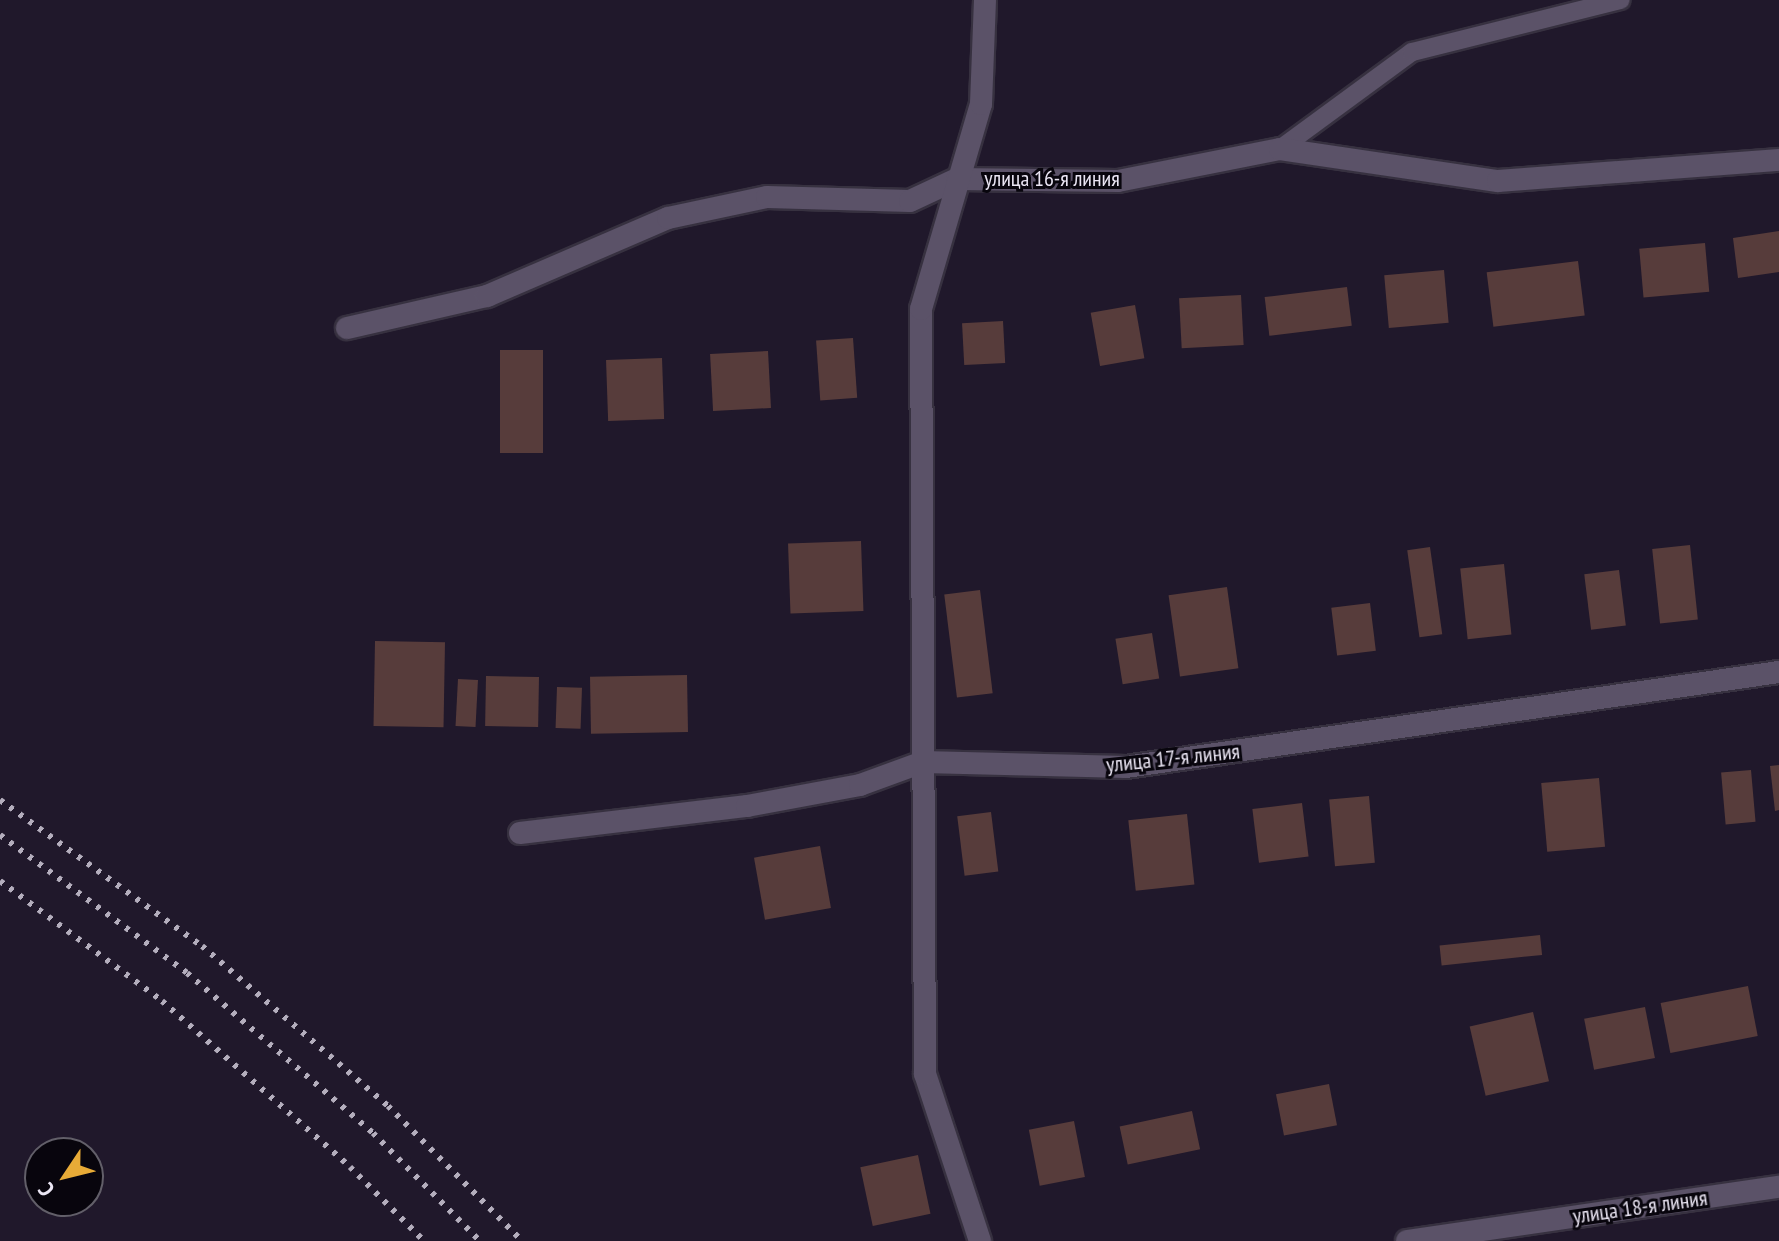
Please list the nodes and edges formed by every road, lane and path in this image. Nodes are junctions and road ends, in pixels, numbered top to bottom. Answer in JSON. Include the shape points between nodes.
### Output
{"nodes":[{"id":1,"x":985,"y":0,"type":"edge"},
{"id":2,"x":1621,"y":0,"type":"edge"},
{"id":3,"x":1280,"y":149,"type":"junction"},
{"id":4,"x":1779,"y":160,"type":"edge"},
{"id":5,"x":957,"y":179,"type":"junction"},
{"id":6,"x":347,"y":328,"type":"dead end"},
{"id":7,"x":1779,"y":672,"type":"edge"},
{"id":8,"x":923,"y":762,"type":"junction"},
{"id":9,"x":520,"y":833,"type":"dead end"},
{"id":10,"x":1779,"y":1187,"type":"edge"},
{"id":11,"x":980,"y":1241,"type":"edge"},
{"id":12,"x":1407,"y":1241,"type":"edge"}],
"edges":[{"from":1,"to":5,"type":"street","via":[[981,104]]},
{"from":2,"to":3,"type":"lane","via":[[1412,52]]},
{"from":3,"to":4,"type":"street","name":"улица 16-я линия","via":[[1498,181]]},
{"from":3,"to":5,"type":"street","name":"улица 16-я линия","via":[[1118,181]]},
{"from":5,"to":6,"type":"street","name":"улица 16-я линия","via":[[910,201],[767,197],[668,218],[487,296]]},
{"from":5,"to":8,"type":"street","via":[[921,309]]},
{"from":7,"to":8,"type":"street","name":"улица 17-я линия","via":[[1126,767]]},
{"from":8,"to":9,"type":"street","name":"улица 17-я линия","via":[[860,785],[747,806]]},
{"from":8,"to":11,"type":"street","via":[[925,1074]]},
{"from":10,"to":12,"type":"street","name":"улица 18-я линия"}]}
